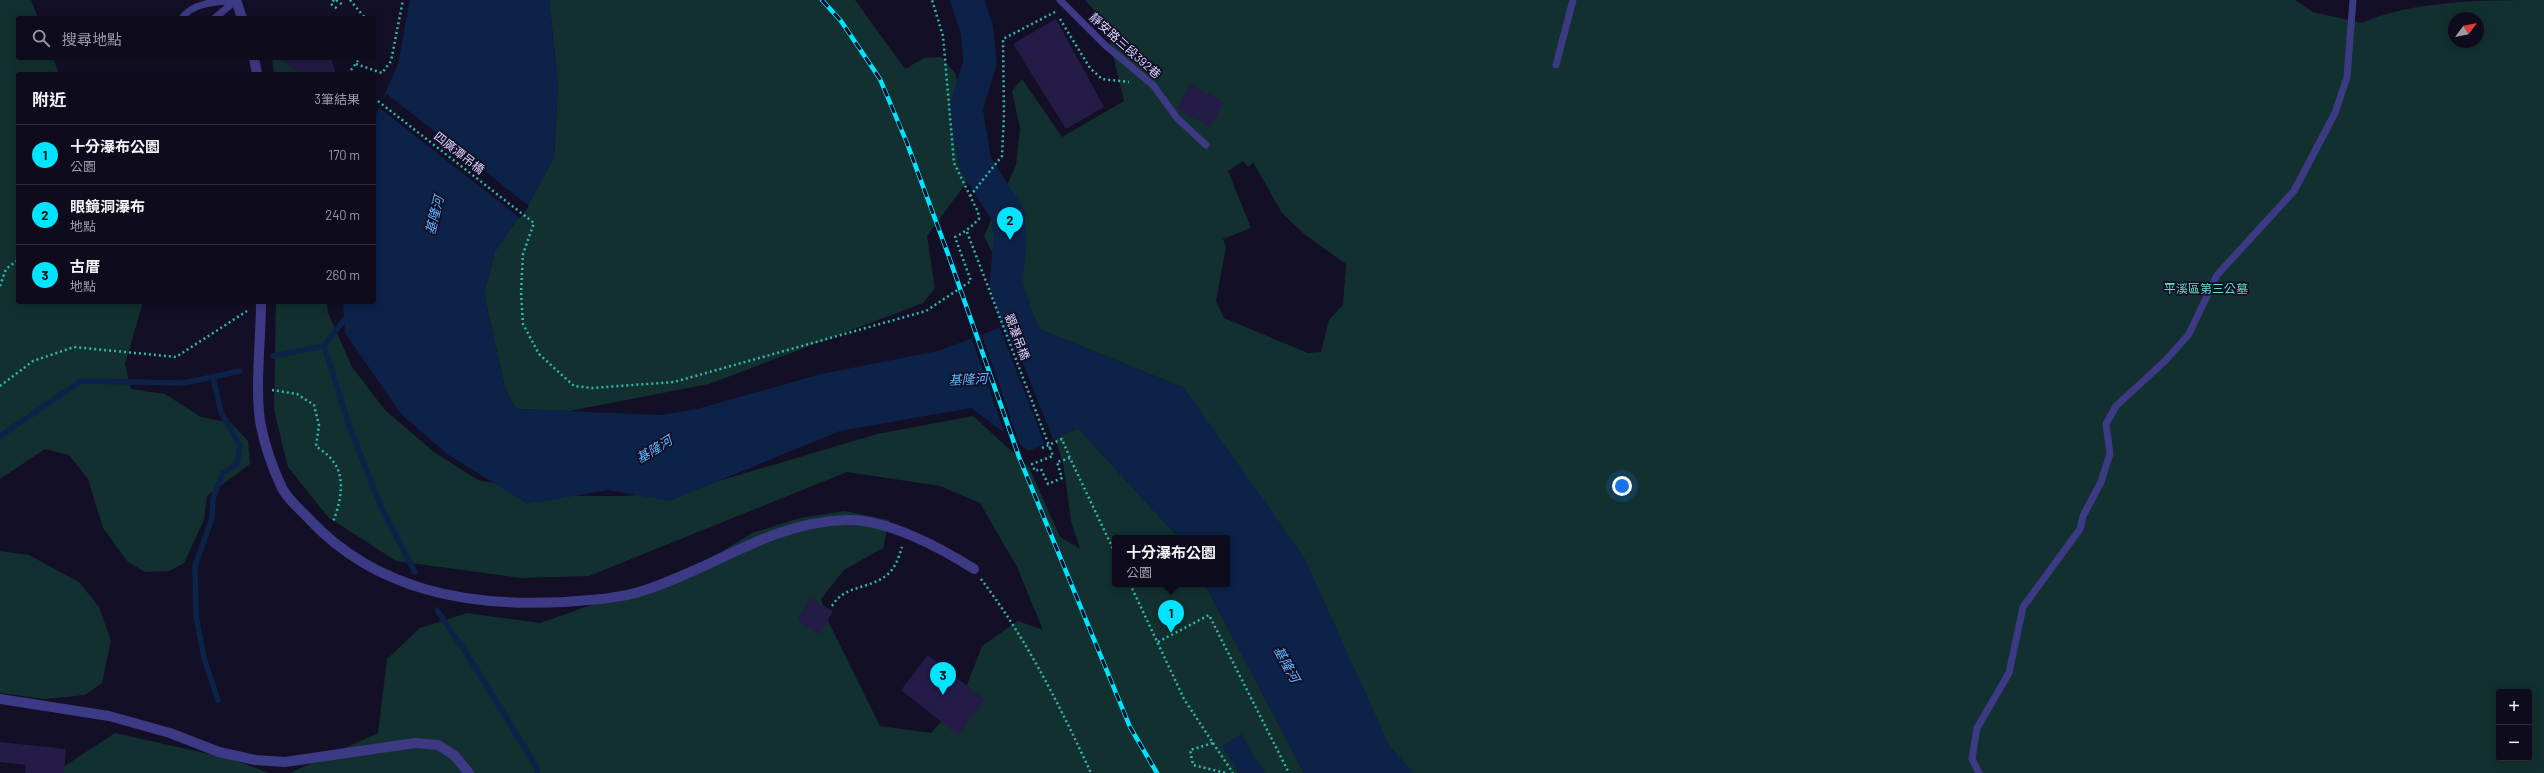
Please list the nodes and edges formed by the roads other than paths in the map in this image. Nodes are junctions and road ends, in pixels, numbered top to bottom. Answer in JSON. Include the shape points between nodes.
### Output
{"nodes":[{"id":1,"x":236,"y":0,"type":"edge"},
{"id":2,"x":1060,"y":0,"type":"edge"},
{"id":3,"x":1573,"y":0,"type":"edge"},
{"id":4,"x":2353,"y":0,"type":"edge"},
{"id":5,"x":183,"y":16,"type":"edge"},
{"id":6,"x":216,"y":16,"type":"edge"},
{"id":7,"x":241,"y":16,"type":"edge"},
{"id":8,"x":254,"y":60,"type":"edge"},
{"id":9,"x":1556,"y":65,"type":"dead end"},
{"id":10,"x":257,"y":72,"type":"edge"},
{"id":11,"x":1206,"y":145,"type":"dead end"},
{"id":12,"x":258,"y":304,"type":"edge"},
{"id":13,"x":974,"y":569,"type":"road end"},
{"id":14,"x":0,"y":699,"type":"edge"},
{"id":15,"x":469,"y":773,"type":"edge"},
{"id":16,"x":1980,"y":773,"type":"edge"}],
"edges":[{"from":1,"to":5,"type":"lane","via":[[209,2],[186,12]]},
{"from":1,"to":6,"type":"lane"},
{"from":1,"to":7,"type":"street"},
{"from":2,"to":11,"type":"lane","name":"靜安路三段392巷","via":[[1105,45],[1153,85],[1177,118]]},
{"from":3,"to":9,"type":"lane"},
{"from":4,"to":16,"type":"lane","via":[[2347,77],[2335,113],[2294,191],[2217,275],[2189,334],[2165,361],[2116,406],[2106,424],[2110,454],[2101,482],[2083,516],[2080,529],[2023,607],[2009,673],[1977,728],[1972,759]]},
{"from":8,"to":10,"type":"street"},
{"from":12,"to":13,"type":"street","via":[[260,420],[283,491],[326,538],[379,573],[422,590],[478,601],[538,603],[591,600],[640,592],[678,578],[777,532],[810,523],[850,520],[877,525],[907,535],[950,554]]},
{"from":14,"to":15,"type":"street","via":[[109,716],[170,733],[219,752],[254,760],[285,762],[415,743],[438,745],[454,756]]}]}
